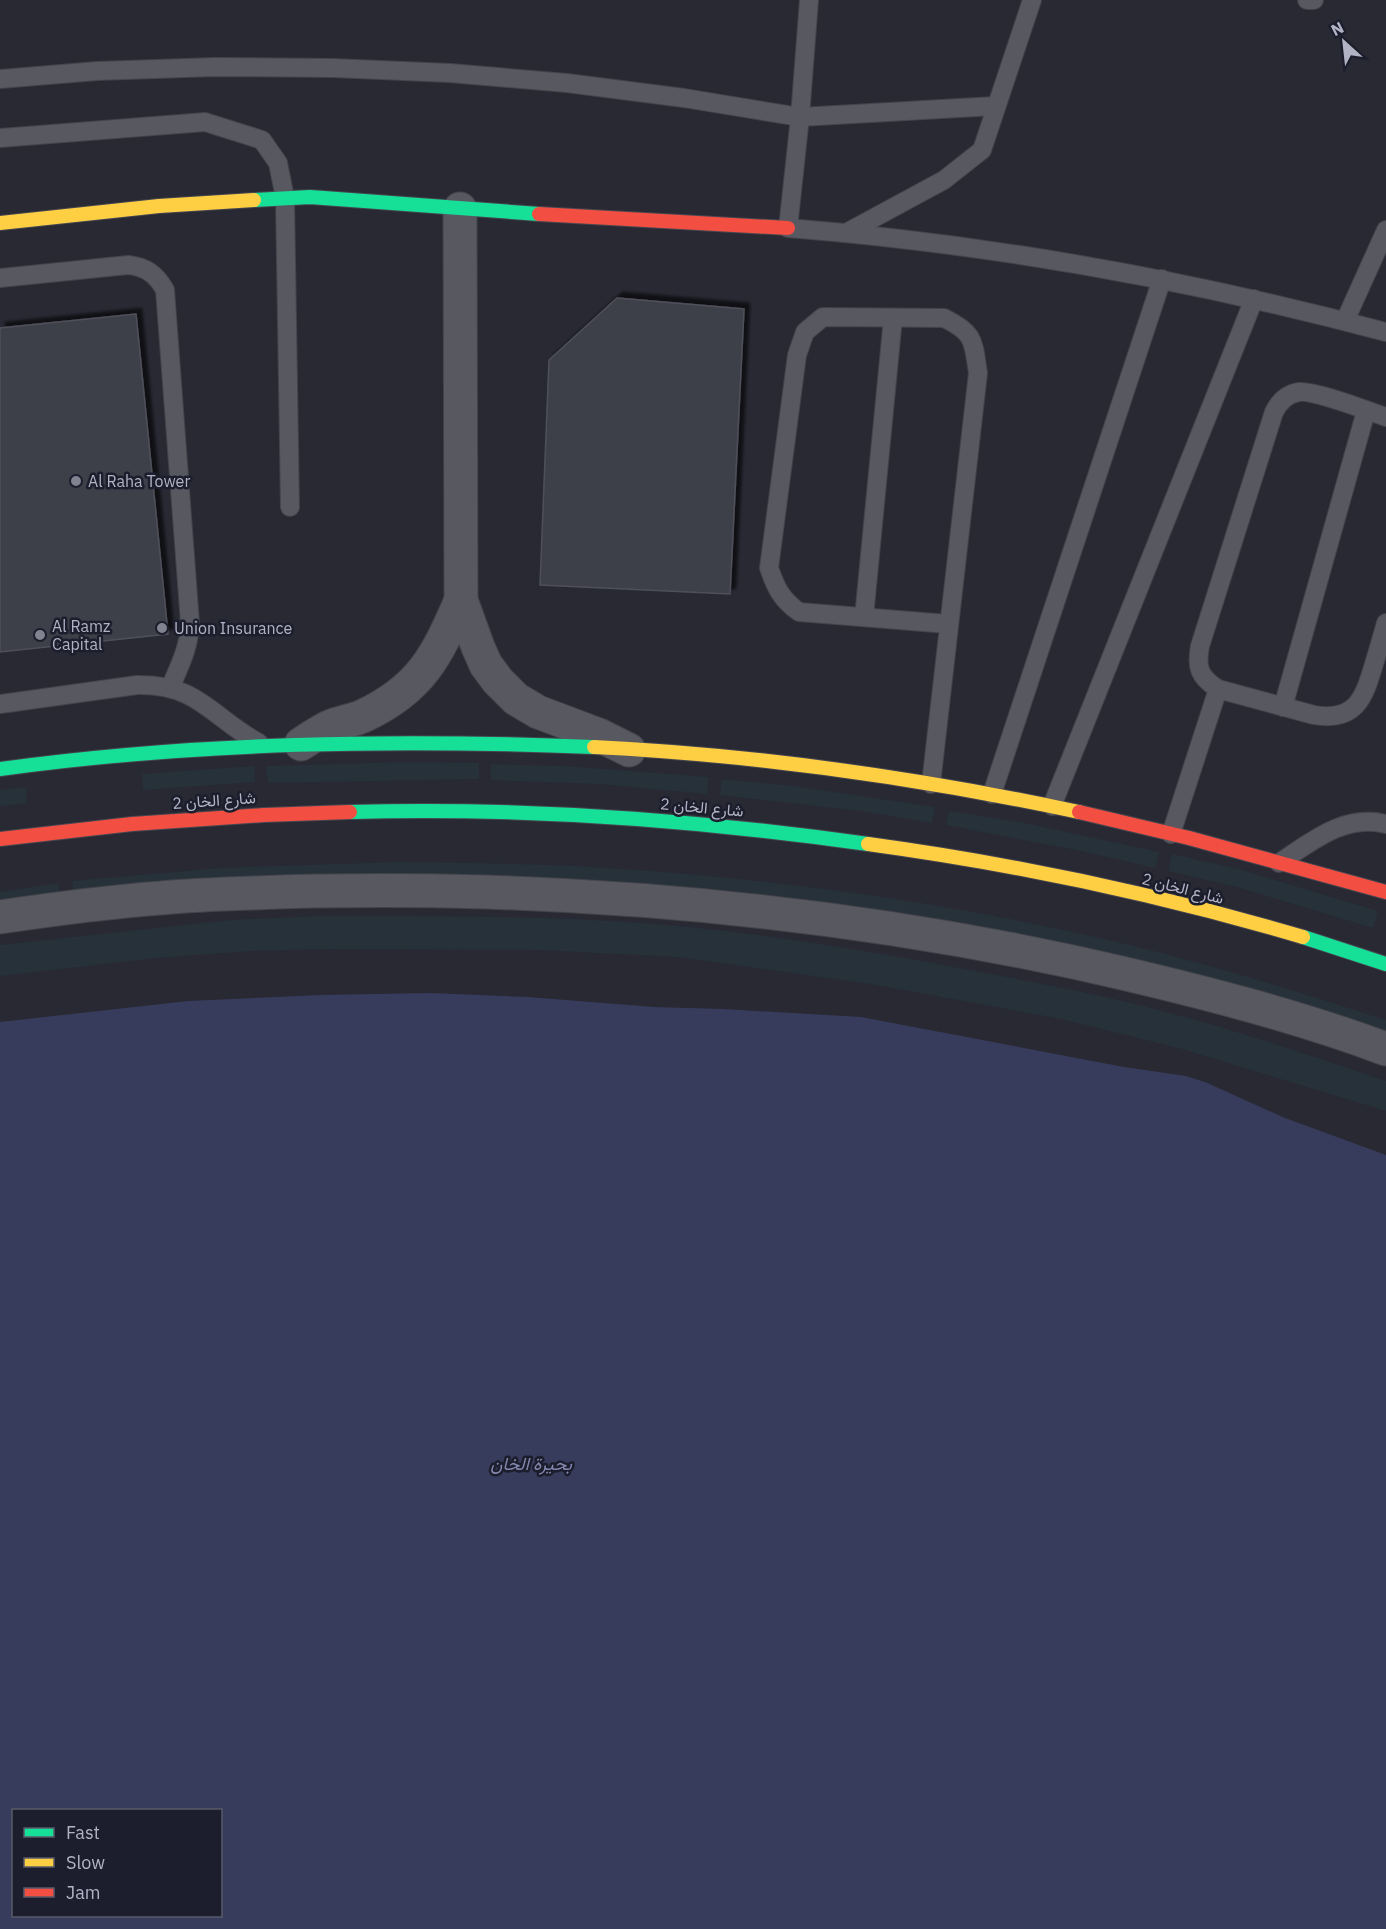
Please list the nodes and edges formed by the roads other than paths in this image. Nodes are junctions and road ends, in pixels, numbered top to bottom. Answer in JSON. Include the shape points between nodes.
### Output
{"nodes":[{"id":1,"x":809,"y":0,"type":"edge"},
{"id":2,"x":1032,"y":0,"type":"edge"},
{"id":3,"x":1307,"y":0,"type":"edge"},
{"id":4,"x":1314,"y":0,"type":"edge"},
{"id":5,"x":0,"y":79,"type":"edge"},
{"id":6,"x":995,"y":106,"type":"junction"},
{"id":7,"x":800,"y":117,"type":"junction"},
{"id":8,"x":0,"y":138,"type":"edge"},
{"id":9,"x":285,"y":198,"type":"junction"},
{"id":10,"x":460,"y":209,"type":"junction"},
{"id":11,"x":0,"y":223,"type":"edge"},
{"id":12,"x":788,"y":228,"type":"junction"},
{"id":13,"x":1386,"y":230,"type":"edge"},
{"id":14,"x":846,"y":233,"type":"junction"},
{"id":15,"x":0,"y":278,"type":"edge"},
{"id":16,"x":1162,"y":279,"type":"junction"},
{"id":17,"x":1254,"y":299,"type":"junction"},
{"id":18,"x":892,"y":318,"type":"junction"},
{"id":19,"x":1345,"y":321,"type":"junction"},
{"id":20,"x":1386,"y":332,"type":"edge"},
{"id":21,"x":1366,"y":411,"type":"junction"},
{"id":22,"x":1386,"y":417,"type":"edge"},
{"id":23,"x":290,"y":507,"type":"dead end"},
{"id":24,"x":461,"y":600,"type":"junction"},
{"id":25,"x":864,"y":617,"type":"junction"},
{"id":26,"x":1386,"y":623,"type":"edge"},
{"id":27,"x":948,"y":624,"type":"junction"},
{"id":28,"x":170,"y":688,"type":"junction"},
{"id":29,"x":1218,"y":689,"type":"junction"},
{"id":30,"x":0,"y":704,"type":"edge"},
{"id":31,"x":1283,"y":707,"type":"junction"},
{"id":32,"x":301,"y":744,"type":"junction"},
{"id":33,"x":264,"y":745,"type":"junction"},
{"id":34,"x":630,"y":750,"type":"junction"},
{"id":35,"x":0,"y":769,"type":"edge"},
{"id":36,"x":931,"y":784,"type":"junction"},
{"id":37,"x":992,"y":794,"type":"junction"},
{"id":38,"x":1052,"y":806,"type":"junction"},
{"id":39,"x":1386,"y":824,"type":"edge"},
{"id":40,"x":1171,"y":834,"type":"junction"},
{"id":41,"x":0,"y":838,"type":"edge"},
{"id":42,"x":1279,"y":863,"type":"junction"},
{"id":43,"x":1386,"y":892,"type":"edge"},
{"id":44,"x":0,"y":917,"type":"edge"},
{"id":45,"x":1386,"y":964,"type":"edge"},
{"id":46,"x":1386,"y":1049,"type":"edge"}],
"edges":[{"from":1,"to":7,"type":"lane"},
{"from":2,"to":6,"type":"lane"},
{"from":3,"to":4,"type":"lane"},
{"from":5,"to":7,"type":"lane","via":[[215,67],[438,72],[603,87]]},
{"from":6,"to":7,"type":"lane"},
{"from":6,"to":14,"type":"lane","via":[[982,150],[944,180]]},
{"from":7,"to":12,"type":"lane"},
{"from":8,"to":9,"type":"lane","via":[[206,122],[262,140],[278,163]]},
{"from":9,"to":10,"type":"main road"},
{"from":9,"to":11,"type":"main road","via":[[159,206]]},
{"from":9,"to":23,"type":"lane"},
{"from":10,"to":12,"type":"main road"},
{"from":10,"to":24,"type":"street"},
{"from":12,"to":14,"type":"lane"},
{"from":13,"to":19,"type":"lane"},
{"from":14,"to":16,"type":"lane","via":[[1046,258]]},
{"from":15,"to":28,"type":"lane","via":[[128,265],[151,271],[165,290],[190,623],[186,652]]},
{"from":16,"to":17,"type":"lane"},
{"from":16,"to":37,"type":"lane"},
{"from":17,"to":19,"type":"lane"},
{"from":17,"to":38,"type":"lane"},
{"from":18,"to":25,"type":"lane"},
{"from":18,"to":25,"type":"lane","via":[[823,317],[805,332],[797,355],[769,568],[786,603],[799,612]]},
{"from":18,"to":27,"type":"lane","via":[[944,318],[962,327],[973,343],[978,373]]},
{"from":19,"to":20,"type":"lane"},
{"from":21,"to":22,"type":"lane"},
{"from":21,"to":29,"type":"lane","via":[[1307,392],[1291,394],[1278,405],[1200,646],[1198,666],[1202,676]]},
{"from":21,"to":31,"type":"lane"},
{"from":24,"to":32,"type":"street","via":[[433,659],[408,688],[360,718],[330,727]]},
{"from":24,"to":34,"type":"street","via":[[486,665],[516,699]]},
{"from":25,"to":27,"type":"lane"},
{"from":26,"to":31,"type":"lane","via":[[1366,692],[1350,710],[1326,717]]},
{"from":27,"to":36,"type":"lane"},
{"from":28,"to":30,"type":"lane","via":[[137,685]]},
{"from":28,"to":33,"type":"lane","via":[[201,700],[245,736]]},
{"from":29,"to":31,"type":"lane"},
{"from":29,"to":40,"type":"lane"},
{"from":32,"to":33,"type":"main road"},
{"from":32,"to":34,"type":"main road","via":[[532,744]]},
{"from":33,"to":35,"type":"main road","via":[[125,754]]},
{"from":34,"to":36,"type":"main road","via":[[781,764]]},
{"from":36,"to":37,"type":"main road"},
{"from":37,"to":38,"type":"main road"},
{"from":38,"to":40,"type":"main road"},
{"from":39,"to":42,"type":"lane","via":[[1363,822],[1329,831]]},
{"from":40,"to":42,"type":"main road"},
{"from":41,"to":45,"type":"main road","name":"شارع الخان 2","via":[[170,819],[288,812],[394,810],[641,818],[876,844],[1107,886],[1280,930]]},
{"from":42,"to":43,"type":"main road"},
{"from":44,"to":46,"type":"street","via":[[164,897],[310,891],[527,893],[685,904],[928,934],[1052,957],[1272,1012]]}]}
